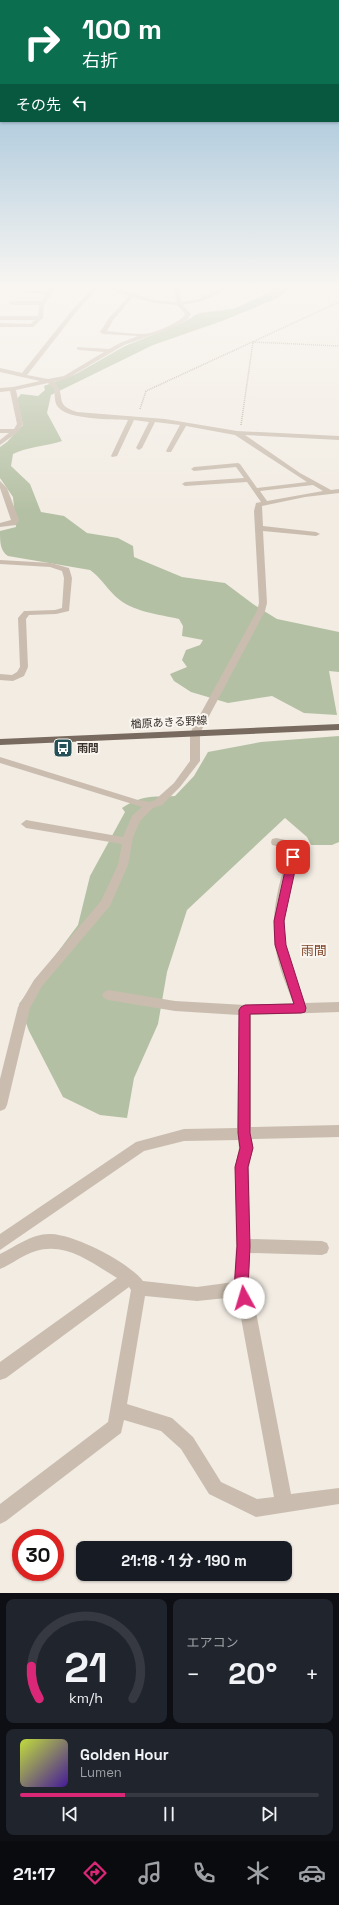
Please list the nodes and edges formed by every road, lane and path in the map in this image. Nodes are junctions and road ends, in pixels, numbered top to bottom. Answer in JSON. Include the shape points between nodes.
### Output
{"nodes":[{"id":1,"x":36,"y":362,"type":"edge"},
{"id":2,"x":91,"y":362,"type":"edge"},
{"id":3,"x":209,"y":362,"type":"edge"},
{"id":4,"x":250,"y":362,"type":"edge"},
{"id":5,"x":0,"y":370,"type":"edge"},
{"id":6,"x":24,"y":375,"type":"junction"},
{"id":7,"x":51,"y":382,"type":"junction"},
{"id":8,"x":13,"y":389,"type":"junction"},
{"id":9,"x":0,"y":390,"type":"edge"},
{"id":10,"x":135,"y":419,"type":"junction"},
{"id":11,"x":153,"y":420,"type":"junction"},
{"id":12,"x":184,"y":424,"type":"junction"},
{"id":13,"x":0,"y":431,"type":"edge"},
{"id":14,"x":16,"y":431,"type":"junction"},
{"id":15,"x":237,"y":433,"type":"junction"},
{"id":16,"x":339,"y":438,"type":"edge"},
{"id":17,"x":0,"y":443,"type":"edge"},
{"id":18,"x":139,"y":448,"type":"dead end"},
{"id":19,"x":168,"y":451,"type":"dead end"},
{"id":20,"x":114,"y":456,"type":"dead end"},
{"id":21,"x":194,"y":469,"type":"dead end"},
{"id":22,"x":248,"y":480,"type":"junction"},
{"id":23,"x":314,"y":483,"type":"junction"},
{"id":24,"x":185,"y":484,"type":"dead end"},
{"id":25,"x":1,"y":486,"type":"edge"},
{"id":26,"x":255,"y":490,"type":"junction"},
{"id":27,"x":335,"y":491,"type":"edge"},
{"id":28,"x":264,"y":502,"type":"junction"},
{"id":29,"x":0,"y":525,"type":"edge"},
{"id":30,"x":259,"y":528,"type":"junction"},
{"id":31,"x":316,"y":534,"type":"dead end"},
{"id":32,"x":0,"y":562,"type":"edge"},
{"id":33,"x":0,"y":678,"type":"edge"},
{"id":34,"x":339,"y":727,"type":"edge"},
{"id":35,"x":195,"y":733,"type":"junction"},
{"id":36,"x":0,"y":742,"type":"edge"},
{"id":37,"x":0,"y":760,"type":"edge"},
{"id":38,"x":150,"y":805,"type":"junction"},
{"id":39,"x":26,"y":824,"type":"dead end"},
{"id":40,"x":127,"y":841,"type":"junction"},
{"id":41,"x":276,"y":842,"type":"dead end"},
{"id":42,"x":108,"y":995,"type":"dead end"},
{"id":43,"x":339,"y":1007,"type":"edge"},
{"id":44,"x":301,"y":1008,"type":"junction"},
{"id":45,"x":245,"y":1010,"type":"junction"},
{"id":46,"x":0,"y":1106,"type":"edge"},
{"id":47,"x":339,"y":1131,"type":"edge"},
{"id":48,"x":244,"y":1133,"type":"junction"},
{"id":49,"x":0,"y":1243,"type":"edge"},
{"id":50,"x":243,"y":1246,"type":"junction"},
{"id":51,"x":322,"y":1248,"type":"dead end"},
{"id":52,"x":0,"y":1262,"type":"edge"},
{"id":53,"x":134,"y":1283,"type":"junction"},
{"id":54,"x":241,"y":1290,"type":"junction"},
{"id":55,"x":0,"y":1372,"type":"edge"},
{"id":56,"x":119,"y":1410,"type":"junction"},
{"id":57,"x":339,"y":1496,"type":"edge"},
{"id":58,"x":284,"y":1504,"type":"junction"},
{"id":59,"x":0,"y":1515,"type":"edge"}],
"edges":[{"from":1,"to":6,"type":"street"},
{"from":2,"to":7,"type":"street","via":[[66,377]]},
{"from":3,"to":10,"type":"path","via":[[146,391]]},
{"from":4,"to":15,"type":"path","via":[[241,428]]},
{"from":5,"to":6,"type":"street"},
{"from":6,"to":7,"type":"street"},
{"from":7,"to":8,"type":"street"},
{"from":7,"to":10,"type":"street","via":[[57,388],[59,405],[64,410],[88,416]]},
{"from":8,"to":9,"type":"street"},
{"from":8,"to":14,"type":"street","via":[[20,424]]},
{"from":10,"to":11,"type":"street"},
{"from":10,"to":20,"type":"street"},
{"from":11,"to":12,"type":"street"},
{"from":11,"to":18,"type":"street"},
{"from":12,"to":15,"type":"street"},
{"from":12,"to":19,"type":"street"},
{"from":13,"to":14,"type":"street"},
{"from":14,"to":17,"type":"street"},
{"from":15,"to":16,"type":"street"},
{"from":15,"to":23,"type":"street"},
{"from":21,"to":22,"type":"street","via":[[238,466]]},
{"from":22,"to":24,"type":"street"},
{"from":22,"to":26,"type":"street"},
{"from":23,"to":26,"type":"street"},
{"from":23,"to":27,"type":"street"},
{"from":25,"to":29,"type":"street","via":[[15,520],[13,523]]},
{"from":26,"to":28,"type":"street"},
{"from":27,"to":28,"type":"street"},
{"from":28,"to":30,"type":"street","via":[[259,504],[257,509]]},
{"from":30,"to":31,"type":"street"},
{"from":30,"to":35,"type":"street","via":[[263,603],[261,611]]},
{"from":32,"to":33,"type":"street","via":[[52,565],[66,570],[68,578],[66,609],[27,613],[22,618],[24,667],[21,674],[13,678]]},
{"from":34,"to":35,"type":"main road","name":"楢原あきる野線"},
{"from":35,"to":36,"type":"main road","name":"楢原あきる野線"},
{"from":35,"to":38,"type":"street","via":[[195,761],[177,785],[158,803]]},
{"from":37,"to":38,"type":"street"},
{"from":38,"to":40,"type":"street","via":[[136,819]]},
{"from":39,"to":40,"type":"street"},
{"from":40,"to":46,"type":"street","via":[[123,865],[106,903],[38,983],[24,1007]]},
{"from":41,"to":44,"type":"street","via":[[296,846],[279,921],[281,945]]},
{"from":42,"to":45,"type":"street","via":[[175,1006]]},
{"from":43,"to":44,"type":"street"},
{"from":44,"to":45,"type":"street"},
{"from":45,"to":48,"type":"street"},
{"from":47,"to":48,"type":"street"},
{"from":48,"to":49,"type":"street","via":[[184,1135],[141,1146]]},
{"from":48,"to":50,"type":"street","via":[[246,1148],[242,1167]]},
{"from":50,"to":51,"type":"street"},
{"from":50,"to":54,"type":"street"},
{"from":52,"to":53,"type":"street","via":[[33,1244],[51,1241],[78,1247]]},
{"from":53,"to":54,"type":"street","via":[[197,1294]]},
{"from":53,"to":55,"type":"street"},
{"from":53,"to":56,"type":"street"},
{"from":54,"to":58,"type":"street","via":[[247,1307]]},
{"from":56,"to":58,"type":"street","via":[[166,1424],[187,1443],[215,1488],[256,1508]]},
{"from":56,"to":59,"type":"street","via":[[115,1427]]},
{"from":57,"to":58,"type":"street"}]}
